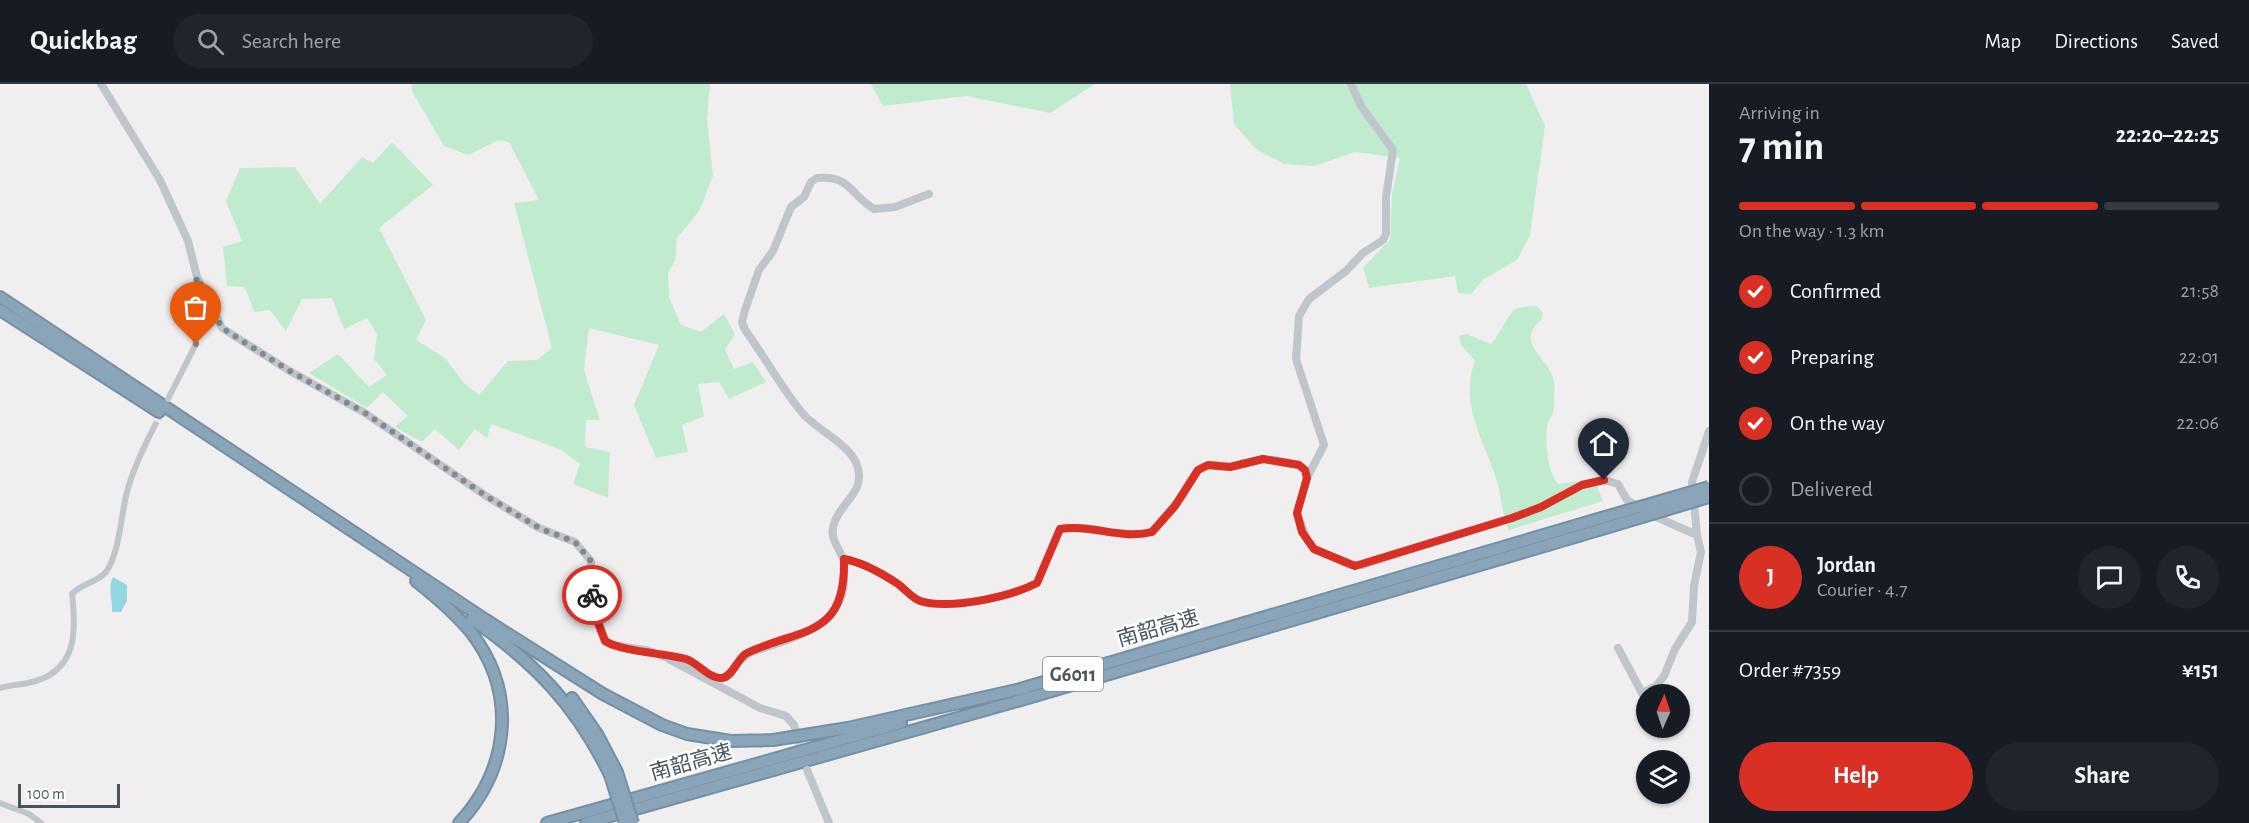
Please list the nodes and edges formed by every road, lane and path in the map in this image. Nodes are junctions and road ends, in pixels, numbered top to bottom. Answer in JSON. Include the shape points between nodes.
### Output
{"nodes":[{"id":1,"x":101,"y":84,"type":"edge"},
{"id":2,"x":1351,"y":84,"type":"edge"},
{"id":3,"x":929,"y":195,"type":"dead end"},
{"id":4,"x":197,"y":277,"type":"junction"},
{"id":5,"x":0,"y":297,"type":"edge"},
{"id":6,"x":0,"y":310,"type":"edge"},
{"id":7,"x":168,"y":399,"type":"dead end"},
{"id":8,"x":154,"y":427,"type":"tunnel mouth"},
{"id":9,"x":1709,"y":431,"type":"edge"},
{"id":10,"x":1307,"y":478,"type":"junction"},
{"id":11,"x":1709,"y":487,"type":"edge"},
{"id":12,"x":1709,"y":498,"type":"edge"},
{"id":13,"x":1600,"y":524,"type":"junction"},
{"id":14,"x":1696,"y":534,"type":"junction"},
{"id":15,"x":844,"y":559,"type":"junction"},
{"id":16,"x":411,"y":577,"type":"junction"},
{"id":17,"x":500,"y":629,"type":"junction"},
{"id":18,"x":1618,"y":648,"type":"dead end"},
{"id":19,"x":665,"y":657,"type":"junction"},
{"id":20,"x":0,"y":688,"type":"edge"},
{"id":21,"x":1025,"y":688,"type":"junction"},
{"id":22,"x":794,"y":725,"type":"tunnel mouth"},
{"id":23,"x":807,"y":770,"type":"dead end"},
{"id":24,"x":769,"y":771,"type":"junction"},
{"id":25,"x":613,"y":773,"type":"junction"},
{"id":26,"x":0,"y":803,"type":"edge"},
{"id":27,"x":41,"y":823,"type":"edge"},
{"id":28,"x":459,"y":823,"type":"edge"},
{"id":29,"x":547,"y":823,"type":"edge"},
{"id":30,"x":586,"y":823,"type":"edge"},
{"id":31,"x":612,"y":823,"type":"edge"},
{"id":32,"x":625,"y":823,"type":"edge"},
{"id":33,"x":633,"y":823,"type":"edge"},
{"id":34,"x":830,"y":823,"type":"edge"}],
"edges":[{"from":1,"to":4,"type":"street","via":[[160,180],[188,241]]},
{"from":2,"to":10,"type":"street","via":[[1361,106],[1393,150],[1386,197],[1386,234],[1346,272],[1309,299],[1299,316],[1296,359],[1324,445]]},
{"from":3,"to":15,"type":"street","via":[[874,210],[844,182],[817,178],[784,219],[773,251],[759,270],[742,322],[791,398],[854,458],[858,489],[838,514],[832,532]]},
{"from":4,"to":7,"type":"street","via":[[192,310],[196,344]]},
{"from":4,"to":19,"type":"street","via":[[222,328],[365,413],[486,496],[539,528],[575,542],[591,561],[594,612],[605,641]]},
{"from":5,"to":17,"type":"highway"},
{"from":6,"to":16,"type":"highway"},
{"from":8,"to":20,"type":"street","via":[[131,479],[119,535],[106,571],[98,579],[78,586],[72,594],[75,629],[68,659],[45,678]]},
{"from":9,"to":14,"type":"street","via":[[1692,482]]},
{"from":10,"to":14,"type":"street","via":[[1297,513],[1302,532],[1314,549],[1355,566],[1512,518],[1582,485],[1604,480],[1618,484],[1627,500],[1654,516]]},
{"from":10,"to":15,"type":"street","via":[[1299,465],[1263,459],[1230,467],[1208,465],[1198,470],[1152,532],[1060,529],[1037,583],[1013,593],[967,603],[919,601],[883,576]]},
{"from":11,"to":13,"type":"highway","name":"南韶高速","number":"G6011","bridge":true},
{"from":12,"to":13,"type":"highway","name":"南韶高速","number":"G6011","bridge":true},
{"from":13,"to":21,"type":"highway","name":"南韶高速","number":"G6011"},
{"from":13,"to":24,"type":"highway","name":"南韶高速","number":"G6011"},
{"from":14,"to":18,"type":"street","via":[[1701,552],[1692,622],[1664,676],[1656,686],[1642,693]]},
{"from":15,"to":19,"type":"street","via":[[844,585],[829,617],[798,636],[740,657],[728,676],[715,677],[688,659]]},
{"from":16,"to":25,"type":"highway","via":[[495,635],[544,676],[581,721]]},
{"from":16,"to":28,"type":"highway","via":[[470,632],[492,669],[502,708],[499,753],[492,776],[479,801]]},
{"from":17,"to":21,"type":"highway","via":[[653,721],[687,734],[731,741],[802,737]]},
{"from":17,"to":25,"type":"highway","via":[[558,681],[581,709]]},
{"from":19,"to":22,"type":"street","via":[[760,708],[786,716]]},
{"from":21,"to":29,"type":"highway","name":"南韶高速","number":"G6011"},
{"from":23,"to":34,"type":"street"},
{"from":24,"to":30,"type":"highway","name":"南韶高速","number":"G6011"},
{"from":24,"to":31,"type":"highway"},
{"from":25,"to":32,"type":"highway","bridge":true},
{"from":25,"to":33,"type":"highway","bridge":true},
{"from":26,"to":27,"type":"street"}]}
